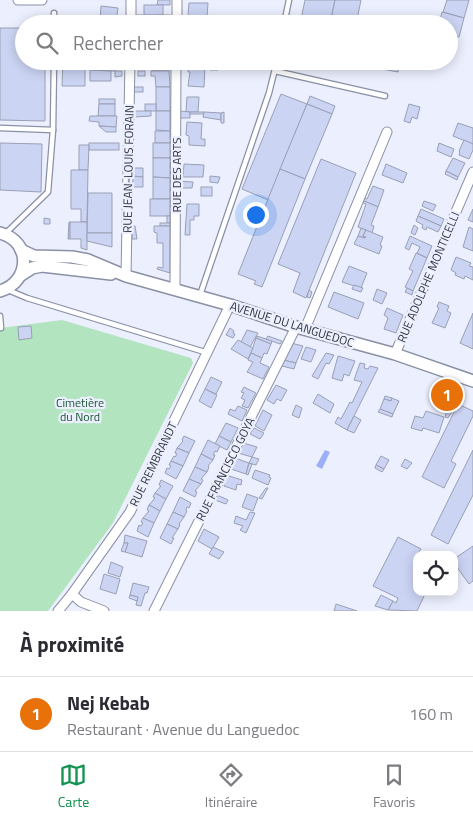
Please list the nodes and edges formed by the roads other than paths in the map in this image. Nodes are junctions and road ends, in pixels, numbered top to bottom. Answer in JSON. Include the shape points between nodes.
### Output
{"nodes":[{"id":1,"x":18,"y":0,"type":"edge"},
{"id":2,"x":42,"y":0,"type":"edge"},
{"id":3,"x":131,"y":0,"type":"edge"},
{"id":4,"x":177,"y":0,"type":"edge"},
{"id":5,"x":289,"y":0,"type":"edge"},
{"id":6,"x":131,"y":15,"type":"edge"},
{"id":7,"x":177,"y":15,"type":"edge"},
{"id":8,"x":286,"y":15,"type":"edge"},
{"id":9,"x":54,"y":70,"type":"edge"},
{"id":10,"x":130,"y":70,"type":"edge"},
{"id":11,"x":176,"y":70,"type":"edge"},
{"id":12,"x":275,"y":71,"type":"joint"},
{"id":13,"x":385,"y":96,"type":"dead end"},
{"id":14,"x":0,"y":128,"type":"edge"},
{"id":15,"x":53,"y":130,"type":"junction"},
{"id":16,"x":387,"y":132,"type":"dead end"},
{"id":17,"x":473,"y":172,"type":"edge"},
{"id":18,"x":3,"y":234,"type":"edge"},
{"id":19,"x":21,"y":250,"type":"junction"},
{"id":20,"x":21,"y":275,"type":"junction"},
{"id":21,"x":126,"y":276,"type":"junction"},
{"id":22,"x":3,"y":290,"type":"edge"},
{"id":23,"x":175,"y":290,"type":"junction"},
{"id":24,"x":199,"y":296,"type":"junction"},
{"id":25,"x":230,"y":305,"type":"junction"},
{"id":26,"x":0,"y":316,"type":"edge"},
{"id":27,"x":2,"y":328,"type":"dead end"},
{"id":28,"x":300,"y":328,"type":"junction"},
{"id":29,"x":208,"y":353,"type":"junction"},
{"id":30,"x":394,"y":354,"type":"junction"},
{"id":31,"x":456,"y":375,"type":"junction"},
{"id":32,"x":473,"y":377,"type":"edge"},
{"id":33,"x":473,"y":381,"type":"edge"},
{"id":34,"x":72,"y":594,"type":"junction"},
{"id":35,"x":58,"y":611,"type":"edge"},
{"id":36,"x":104,"y":611,"type":"edge"},
{"id":37,"x":154,"y":611,"type":"edge"}],
"edges":[{"from":1,"to":2,"type":"street"},
{"from":3,"to":6,"type":"street"},
{"from":4,"to":7,"type":"street"},
{"from":5,"to":8,"type":"lane"},
{"from":9,"to":15,"type":"lane"},
{"from":10,"to":21,"type":"street","name":"RUE JEAN-LOUIS FORAIN"},
{"from":11,"to":23,"type":"street","name":"RUE DES ARTS"},
{"from":12,"to":13,"type":"lane"},
{"from":12,"to":24,"type":"lane"},
{"from":14,"to":15,"type":"lane"},
{"from":15,"to":18,"type":"lane","via":[[48,192]]},
{"from":16,"to":28,"type":"street","name":"RUE FRANCISCO GOYA"},
{"from":17,"to":30,"type":"street","name":"RUE ADOLPHE MONTICELLI"},
{"from":18,"to":19,"type":"main road"},
{"from":19,"to":20,"type":"main road","via":[[24,259]]},
{"from":19,"to":21,"type":"main road","name":"AVENUE DU LANGUEDOC","via":[[34,256],[88,260]]},
{"from":20,"to":21,"type":"main road","name":"AVENUE DU LANGUEDOC","via":[[42,266]]},
{"from":20,"to":22,"type":"main road"},
{"from":21,"to":23,"type":"main road","name":"AVENUE DU LANGUEDOC"},
{"from":22,"to":29,"type":"lane"},
{"from":23,"to":24,"type":"main road","name":"AVENUE DU LANGUEDOC"},
{"from":24,"to":25,"type":"main road","name":"AVENUE DU LANGUEDOC"},
{"from":25,"to":28,"type":"main road","name":"AVENUE DU LANGUEDOC"},
{"from":25,"to":29,"type":"street","name":"RUE REMBRANDT"},
{"from":26,"to":27,"type":"lane"},
{"from":28,"to":30,"type":"main road","name":"AVENUE DU LANGUEDOC"},
{"from":28,"to":37,"type":"street","name":"RUE FRANCISCO GOYA"},
{"from":29,"to":34,"type":"street","name":"RUE REMBRANDT","via":[[130,512]]},
{"from":30,"to":31,"type":"main road","name":"AVENUE DU LANGUEDOC"},
{"from":31,"to":32,"type":"main road","name":"AVENUE DU LANGUEDOC"},
{"from":31,"to":33,"type":"main road","name":"AVENUE DU LANGUEDOC"},
{"from":34,"to":35,"type":"street","name":"RUE REMBRANDT"},
{"from":34,"to":36,"type":"street","via":[[81,602]]}]}
